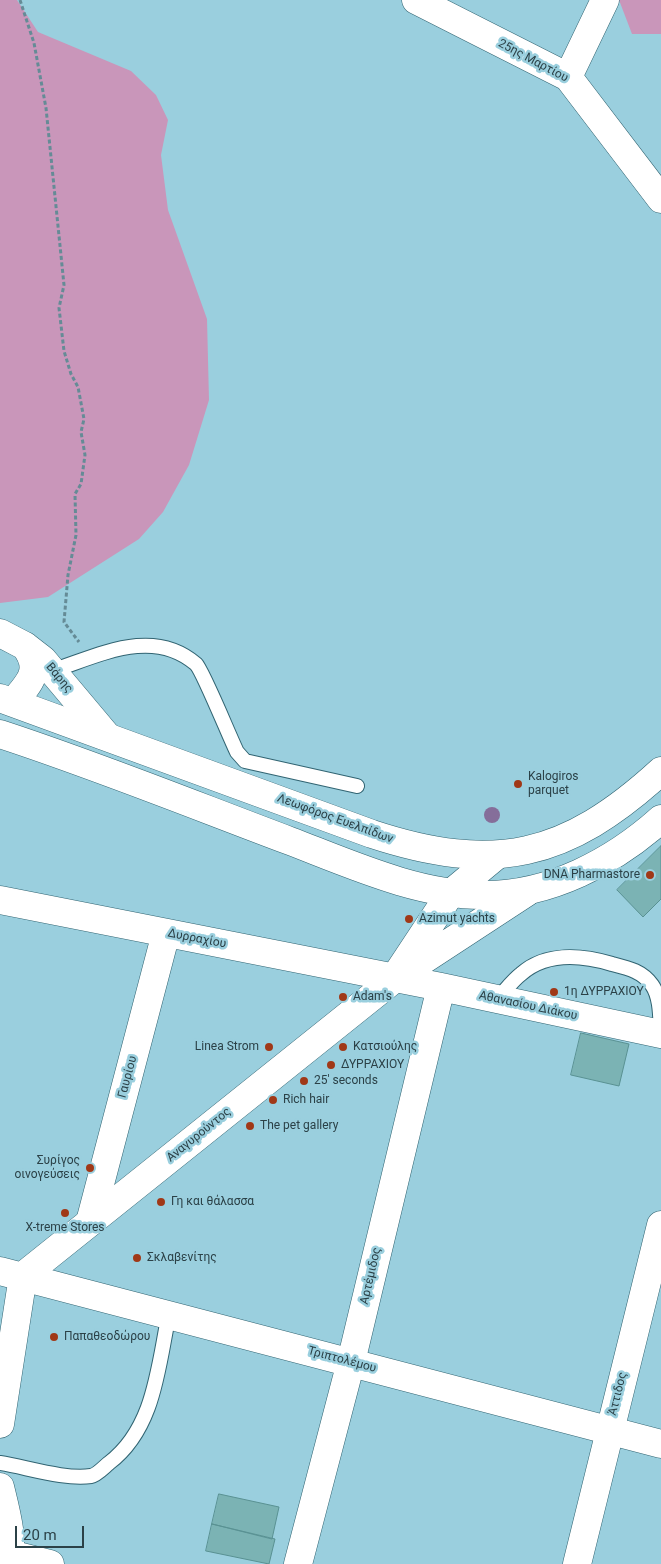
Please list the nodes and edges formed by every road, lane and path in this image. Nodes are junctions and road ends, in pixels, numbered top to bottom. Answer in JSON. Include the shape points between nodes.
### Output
{"nodes":[{"id":1,"x":20,"y":0,"type":"edge"},
{"id":2,"x":416,"y":0,"type":"edge"},
{"id":3,"x":605,"y":0,"type":"edge"},
{"id":4,"x":568,"y":77,"type":"junction"},
{"id":5,"x":661,"y":199,"type":"edge"},
{"id":6,"x":0,"y":633,"type":"edge"},
{"id":7,"x":24,"y":646,"type":"junction"},
{"id":8,"x":90,"y":658,"type":"junction"},
{"id":9,"x":54,"y":670,"type":"junction"},
{"id":10,"x":6,"y":700,"type":"edge"},
{"id":11,"x":0,"y":734,"type":"edge"},
{"id":12,"x":106,"y":735,"type":"junction"},
{"id":13,"x":661,"y":771,"type":"edge"},
{"id":14,"x":357,"y":786,"type":"dead end"},
{"id":15,"x":661,"y":819,"type":"edge"},
{"id":16,"x":497,"y":855,"type":"junction"},
{"id":17,"x":527,"y":892,"type":"junction"},
{"id":18,"x":450,"y":894,"type":"junction"},
{"id":19,"x":0,"y":900,"type":"edge"},
{"id":20,"x":166,"y":933,"type":"junction"},
{"id":21,"x":394,"y":979,"type":"junction"},
{"id":22,"x":441,"y":987,"type":"junction"},
{"id":23,"x":497,"y":999,"type":"junction"},
{"id":24,"x":661,"y":1034,"type":"edge"},
{"id":25,"x":90,"y":1222,"type":"junction"},
{"id":26,"x":661,"y":1225,"type":"edge"},
{"id":27,"x":11,"y":1273,"type":"edge"},
{"id":28,"x":169,"y":1314,"type":"junction"},
{"id":29,"x":351,"y":1362,"type":"junction"},
{"id":30,"x":0,"y":1424,"type":"edge"},
{"id":31,"x":609,"y":1430,"type":"junction"},
{"id":32,"x":661,"y":1444,"type":"edge"},
{"id":33,"x":0,"y":1463,"type":"edge"},
{"id":34,"x":0,"y":1487,"type":"edge"},
{"id":35,"x":9,"y":1559,"type":"edge"},
{"id":36,"x":50,"y":1564,"type":"edge"},
{"id":37,"x":298,"y":1564,"type":"edge"},
{"id":38,"x":577,"y":1564,"type":"edge"}],
"edges":[{"from":1,"to":8,"type":"path","via":[[34,43],[46,108],[64,285],[59,308],[61,333],[84,419],[81,432],[85,455],[81,484],[75,494],[76,535],[64,622]]},
{"from":2,"to":4,"type":"street","name":"25ης Μαρτίου"},
{"from":3,"to":4,"type":"street"},
{"from":4,"to":5,"type":"street","name":"25ης Μαρτίου"},
{"from":6,"to":7,"type":"street","name":"Βάρης"},
{"from":7,"to":9,"type":"street","name":"Βάρης"},
{"from":7,"to":10,"type":"street","via":[[33,657],[34,670],[28,685]]},
{"from":8,"to":9,"type":"lane"},
{"from":8,"to":14,"type":"lane","via":[[122,647],[148,645],[169,649],[198,665],[236,752],[245,761]]},
{"from":9,"to":12,"type":"street","name":"Βάρης"},
{"from":10,"to":12,"type":"street","name":"Λεωφόρος Ευελπίδων"},
{"from":11,"to":18,"type":"street","via":[[312,850]]},
{"from":12,"to":16,"type":"street","name":"Λεωφόρος Ευελπίδων","via":[[402,844],[459,855]]},
{"from":13,"to":16,"type":"street","name":"Λεωφόρος Ευελπίδων","via":[[604,818],[541,847]]},
{"from":15,"to":17,"type":"street","via":[[614,855],[576,875]]},
{"from":16,"to":18,"type":"street","name":"Αναγυρούντος"},
{"from":17,"to":18,"type":"street"},
{"from":17,"to":21,"type":"street","name":"Αναγυρούντος"},
{"from":18,"to":21,"type":"street","name":"Αναγυρούντος"},
{"from":19,"to":20,"type":"street","name":"Δυρραχίου"},
{"from":20,"to":21,"type":"street","name":"Δυρραχίου"},
{"from":20,"to":25,"type":"street","name":"Γαυρίου"},
{"from":21,"to":22,"type":"street","name":"Αθανασίου Διάκου"},
{"from":21,"to":25,"type":"street","name":"Αναγυρούντος"},
{"from":22,"to":23,"type":"street","name":"Αθανασίου Διάκου"},
{"from":22,"to":29,"type":"street","name":"Αρτέμιδος"},
{"from":23,"to":24,"type":"street","name":"Αθανασίου Διάκου"},
{"from":23,"to":24,"type":"lane","via":[[521,974],[550,958],[589,957],[638,971],[652,985],[659,1002]]},
{"from":25,"to":27,"type":"street","name":"Αναγυρούντος"},
{"from":26,"to":31,"type":"street","name":"Άττιδος"},
{"from":27,"to":28,"type":"street","name":"Τριπτολέμου"},
{"from":27,"to":30,"type":"street"},
{"from":28,"to":29,"type":"street","name":"Τριπτολέμου"},
{"from":28,"to":33,"type":"lane","via":[[149,1409],[141,1427],[114,1460],[93,1476],[76,1477]]},
{"from":29,"to":31,"type":"street","name":"Τριπτολέμου"},
{"from":29,"to":37,"type":"street","name":"Αρτέμιδος"},
{"from":31,"to":32,"type":"street","name":"Τριπτολέμου"},
{"from":31,"to":38,"type":"street","name":"Άττιδος"},
{"from":34,"to":35,"type":"street","via":[[6,1514]]},
{"from":35,"to":36,"type":"street"}]}
